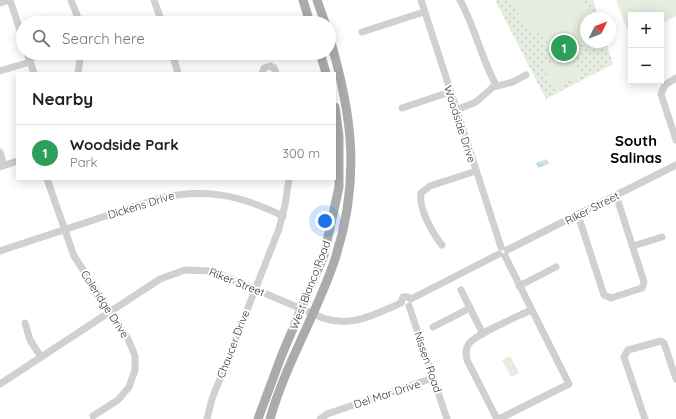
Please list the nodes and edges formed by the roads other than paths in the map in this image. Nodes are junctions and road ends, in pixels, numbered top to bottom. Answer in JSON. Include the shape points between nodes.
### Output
{"nodes":[{"id":1,"x":10,"y":0,"type":"edge"},
{"id":2,"x":71,"y":0,"type":"edge"},
{"id":3,"x":154,"y":0,"type":"edge"},
{"id":4,"x":303,"y":0,"type":"edge"},
{"id":5,"x":317,"y":0,"type":"edge"},
{"id":6,"x":420,"y":0,"type":"edge"},
{"id":7,"x":460,"y":0,"type":"edge"},
{"id":8,"x":0,"y":3,"type":"edge"},
{"id":9,"x":424,"y":12,"type":"junction"},
{"id":10,"x":77,"y":16,"type":"edge"},
{"id":11,"x":160,"y":16,"type":"edge"},
{"id":12,"x":308,"y":16,"type":"edge"},
{"id":13,"x":323,"y":16,"type":"edge"},
{"id":14,"x":16,"y":18,"type":"edge"},
{"id":15,"x":362,"y":32,"type":"dead end"},
{"id":16,"x":80,"y":60,"type":"edge"},
{"id":17,"x":174,"y":60,"type":"edge"},
{"id":18,"x":322,"y":60,"type":"edge"},
{"id":19,"x":336,"y":60,"type":"edge"},
{"id":20,"x":30,"y":62,"type":"joint"},
{"id":21,"x":0,"y":71,"type":"edge"},
{"id":22,"x":34,"y":72,"type":"edge"},
{"id":23,"x":78,"y":72,"type":"edge"},
{"id":24,"x":178,"y":72,"type":"edge"},
{"id":25,"x":262,"y":72,"type":"edge"},
{"id":26,"x":276,"y":72,"type":"edge"},
{"id":27,"x":326,"y":72,"type":"edge"},
{"id":28,"x":526,"y":75,"type":"dead end"},
{"id":29,"x":676,"y":78,"type":"edge"},
{"id":30,"x":496,"y":85,"type":"junction"},
{"id":31,"x":450,"y":92,"type":"junction"},
{"id":32,"x":402,"y":108,"type":"dead end"},
{"id":33,"x":456,"y":110,"type":"junction"},
{"id":34,"x":336,"y":117,"type":"edge"},
{"id":35,"x":676,"y":140,"type":"edge"},
{"id":36,"x":0,"y":152,"type":"edge"},
{"id":37,"x":16,"y":161,"type":"edge"},
{"id":38,"x":676,"y":165,"type":"edge"},
{"id":39,"x":2,"y":166,"type":"edge"},
{"id":40,"x":476,"y":171,"type":"junction"},
{"id":41,"x":47,"y":180,"type":"edge"},
{"id":42,"x":288,"y":180,"type":"edge"},
{"id":43,"x":616,"y":196,"type":"junction"},
{"id":44,"x":578,"y":215,"type":"junction"},
{"id":45,"x":283,"y":216,"type":"junction"},
{"id":46,"x":64,"y":230,"type":"junction"},
{"id":47,"x":662,"y":237,"type":"dead end"},
{"id":48,"x":442,"y":245,"type":"dead end"},
{"id":49,"x":633,"y":246,"type":"junction"},
{"id":50,"x":0,"y":251,"type":"edge"},
{"id":51,"x":503,"y":252,"type":"junction"},
{"id":52,"x":556,"y":267,"type":"dead end"},
{"id":53,"x":519,"y":286,"type":"junction"},
{"id":54,"x":254,"y":289,"type":"junction"},
{"id":55,"x":461,"y":290,"type":"dead end"},
{"id":56,"x":407,"y":303,"type":"junction"},
{"id":57,"x":470,"y":308,"type":"junction"},
{"id":58,"x":302,"y":309,"type":"junction"},
{"id":59,"x":531,"y":310,"type":"junction"},
{"id":60,"x":110,"y":312,"type":"junction"},
{"id":61,"x":312,"y":313,"type":"junction"},
{"id":62,"x":25,"y":323,"type":"dead end"},
{"id":63,"x":433,"y":327,"type":"dead end"},
{"id":64,"x":483,"y":334,"type":"junction"},
{"id":65,"x":41,"y":357,"type":"junction"},
{"id":66,"x":433,"y":378,"type":"junction"},
{"id":67,"x":676,"y":379,"type":"edge"},
{"id":68,"x":0,"y":384,"type":"edge"},
{"id":69,"x":93,"y":416,"type":"dead end"},
{"id":70,"x":207,"y":419,"type":"edge"},
{"id":71,"x":258,"y":419,"type":"edge"},
{"id":72,"x":270,"y":419,"type":"edge"},
{"id":73,"x":320,"y":419,"type":"edge"},
{"id":74,"x":447,"y":419,"type":"edge"},
{"id":75,"x":498,"y":419,"type":"edge"},
{"id":76,"x":645,"y":419,"type":"edge"}],
"edges":[{"from":1,"to":8,"type":"street"},
{"from":1,"to":14,"type":"street"},
{"from":2,"to":10,"type":"street"},
{"from":3,"to":11,"type":"street"},
{"from":4,"to":12,"type":"main road"},
{"from":5,"to":13,"type":"main road"},
{"from":6,"to":9,"type":"street","name":"Woodside Drive"},
{"from":7,"to":30,"type":"street","via":[[473,25],[484,62]]},
{"from":9,"to":15,"type":"street"},
{"from":9,"to":31,"type":"street","name":"Woodside Drive"},
{"from":16,"to":23,"type":"street"},
{"from":17,"to":24,"type":"street"},
{"from":18,"to":27,"type":"main road"},
{"from":19,"to":61,"type":"main road","name":"West Blanco Road","via":[[346,96],[351,177],[344,225],[334,262]]},
{"from":20,"to":21,"type":"street"},
{"from":20,"to":22,"type":"street"},
{"from":25,"to":26,"type":"street","via":[[264,68],[270,66]]},
{"from":28,"to":30,"type":"street","via":[[513,82]]},
{"from":29,"to":35,"type":"street","via":[[667,83],[662,90]]},
{"from":30,"to":33,"type":"street","via":[[476,102]]},
{"from":31,"to":32,"type":"street"},
{"from":31,"to":33,"type":"street","name":"Woodside Drive"},
{"from":33,"to":40,"type":"street","name":"Woodside Drive"},
{"from":34,"to":58,"type":"main road","name":"West Blanco Road","via":[[340,156],[336,204],[324,254]]},
{"from":36,"to":39,"type":"street"},
{"from":37,"to":39,"type":"street"},
{"from":38,"to":43,"type":"street","name":"Riker Street"},
{"from":40,"to":48,"type":"street","via":[[430,186],[421,193],[432,231]]},
{"from":40,"to":51,"type":"street","name":"Woodside Drive"},
{"from":41,"to":46,"type":"street","name":"Coleridge Drive"},
{"from":42,"to":45,"type":"street","name":"Chaucer Drive"},
{"from":43,"to":44,"type":"street","name":"Riker Street"},
{"from":43,"to":49,"type":"street"},
{"from":44,"to":49,"type":"street","via":[[604,293],[608,298],[643,286]]},
{"from":44,"to":51,"type":"street","name":"Riker Street"},
{"from":45,"to":46,"type":"street","name":"Dickens Drive","via":[[231,196],[189,193],[160,198]]},
{"from":45,"to":54,"type":"street","name":"Chaucer Drive","via":[[272,250]]},
{"from":46,"to":50,"type":"street","name":"Dickens Drive"},
{"from":46,"to":60,"type":"street","name":"Coleridge Drive","via":[[74,256]]},
{"from":47,"to":49,"type":"street"},
{"from":51,"to":53,"type":"street","name":"Woodside Drive"},
{"from":51,"to":56,"type":"street","name":"Riker Street"},
{"from":52,"to":53,"type":"street"},
{"from":53,"to":59,"type":"street","name":"Woodside Drive"},
{"from":54,"to":58,"type":"street","name":"Riker Street"},
{"from":54,"to":60,"type":"street","name":"Riker Street","via":[[212,271],[185,270],[160,279]]},
{"from":54,"to":70,"type":"street","name":"Chaucer Drive","via":[[212,399]]},
{"from":55,"to":57,"type":"street"},
{"from":56,"to":61,"type":"street","name":"Riker Street","via":[[361,320],[348,322],[331,321]]},
{"from":56,"to":66,"type":"street","name":"Nissen Road"},
{"from":57,"to":63,"type":"street"},
{"from":57,"to":64,"type":"street"},
{"from":58,"to":61,"type":"street","name":"Riker Street"},
{"from":58,"to":71,"type":"main road","name":"West Blanco Road"},
{"from":59,"to":64,"type":"street"},
{"from":59,"to":75,"type":"street","name":"Woodside Drive","via":[[569,384]]},
{"from":60,"to":65,"type":"street","name":"Riker Street"},
{"from":60,"to":69,"type":"street","name":"Coleridge Drive","via":[[132,348],[135,370],[129,387],[122,396]]},
{"from":61,"to":72,"type":"main road","name":"West Blanco Road"},
{"from":62,"to":65,"type":"street","via":[[30,340]]},
{"from":64,"to":75,"type":"street","via":[[468,344],[466,355]]},
{"from":65,"to":68,"type":"street","name":"Riker Street"},
{"from":66,"to":73,"type":"street","name":"Del Mar Drive","via":[[327,414]]},
{"from":66,"to":74,"type":"street","name":"Nissen Road"},
{"from":67,"to":76,"type":"street","via":[[662,340],[625,353]]}]}
